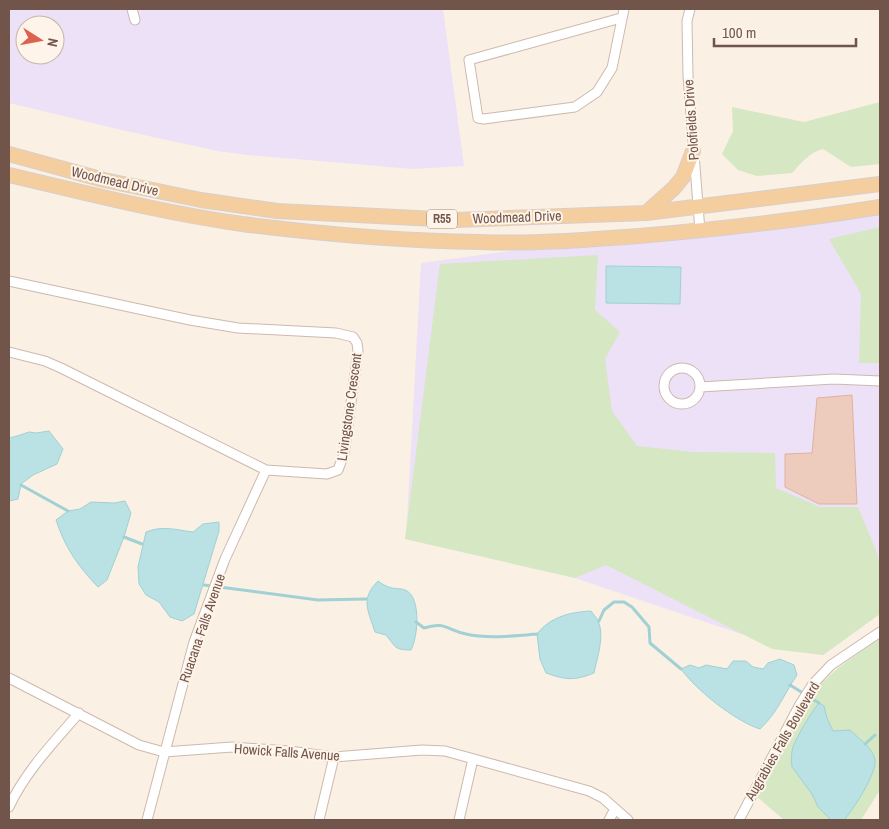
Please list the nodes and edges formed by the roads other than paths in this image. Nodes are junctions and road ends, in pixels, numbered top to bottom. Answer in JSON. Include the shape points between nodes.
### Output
{"nodes":[{"id":1,"x":132,"y":9,"type":"edge"},
{"id":2,"x":690,"y":9,"type":"edge"},
{"id":3,"x":622,"y":13,"type":"edge"},
{"id":4,"x":135,"y":20,"type":"dead end"},
{"id":5,"x":693,"y":151,"type":"junction"},
{"id":6,"x":9,"y":154,"type":"edge"},
{"id":7,"x":9,"y":175,"type":"edge"},
{"id":8,"x":880,"y":184,"type":"edge"},
{"id":9,"x":698,"y":208,"type":"junction"},
{"id":10,"x":880,"y":208,"type":"edge"},
{"id":11,"x":646,"y":213,"type":"junction"},
{"id":12,"x":700,"y":231,"type":"junction"},
{"id":13,"x":9,"y":281,"type":"edge"},
{"id":14,"x":9,"y":352,"type":"edge"},
{"id":15,"x":880,"y":380,"type":"edge"},
{"id":16,"x":700,"y":387,"type":"junction"},
{"id":17,"x":266,"y":470,"type":"junction"},
{"id":18,"x":880,"y":632,"type":"edge"},
{"id":19,"x":9,"y":678,"type":"edge"},
{"id":20,"x":79,"y":713,"type":"junction"},
{"id":21,"x":164,"y":752,"type":"junction"},
{"id":22,"x":334,"y":757,"type":"junction"},
{"id":23,"x":473,"y":759,"type":"junction"},
{"id":24,"x":9,"y":807,"type":"edge"},
{"id":25,"x":615,"y":809,"type":"junction"},
{"id":26,"x":146,"y":820,"type":"edge"},
{"id":27,"x":319,"y":820,"type":"edge"},
{"id":28,"x":459,"y":820,"type":"edge"},
{"id":29,"x":609,"y":820,"type":"edge"},
{"id":30,"x":628,"y":820,"type":"edge"},
{"id":31,"x":739,"y":820,"type":"edge"}],
"edges":[{"from":1,"to":4,"type":"street"},
{"from":2,"to":5,"type":"street","name":"Polofields Drive","via":[[687,68]]},
{"from":3,"to":3,"type":"street","via":[[612,68],[597,92],[575,106],[478,118],[470,60]]},
{"from":5,"to":9,"type":"street","name":"Polofields Drive"},
{"from":5,"to":11,"type":"main road","via":[[674,188]]},
{"from":6,"to":11,"type":"main road","name":"Woodmead Drive","number":"R55","via":[[104,180],[201,200],[277,211],[456,220]]},
{"from":7,"to":12,"type":"main road","name":"Woodmead Drive","number":"R55","via":[[173,212],[336,234],[481,242],[572,241]]},
{"from":8,"to":9,"type":"main road","name":"Woodmead Drive","number":"R55"},
{"from":9,"to":11,"type":"main road","name":"Woodmead Drive","number":"R55"},
{"from":9,"to":12,"type":"street","name":"Polofields Drive"},
{"from":10,"to":12,"type":"main road","name":"Woodmead Drive","number":"R55"},
{"from":13,"to":17,"type":"street","name":"Livingstone Crescent","via":[[199,322],[353,337],[358,351],[344,454],[338,470],[327,474]]},
{"from":14,"to":17,"type":"street","name":"Livingstone Crescent","via":[[61,368]]},
{"from":15,"to":16,"type":"street","via":[[834,379]]},
{"from":16,"to":16,"type":"street","via":[[693,400],[682,404],[667,396],[664,385],[668,374],[684,368],[695,374]]},
{"from":17,"to":21,"type":"street","name":"Ruacana Falls Avenue","via":[[226,559],[194,642]]},
{"from":18,"to":31,"type":"street","name":"Augrabies Falls Boulevard","via":[[832,665],[813,684]]},
{"from":19,"to":20,"type":"street","name":"Howick Falls Avenue"},
{"from":20,"to":21,"type":"street","name":"Howick Falls Avenue","via":[[139,744]]},
{"from":20,"to":24,"type":"street","via":[[16,791]]},
{"from":21,"to":22,"type":"street","name":"Howick Falls Avenue","via":[[232,747]]},
{"from":21,"to":26,"type":"street","name":"Ruacana Falls Avenue"},
{"from":22,"to":23,"type":"street","name":"Howick Falls Avenue","via":[[422,750]]},
{"from":22,"to":27,"type":"street"},
{"from":23,"to":25,"type":"street","name":"Howick Falls Avenue","via":[[589,791]]},
{"from":23,"to":28,"type":"street"},
{"from":25,"to":29,"type":"street"},
{"from":25,"to":30,"type":"street","name":"Howick Falls Avenue"}]}
